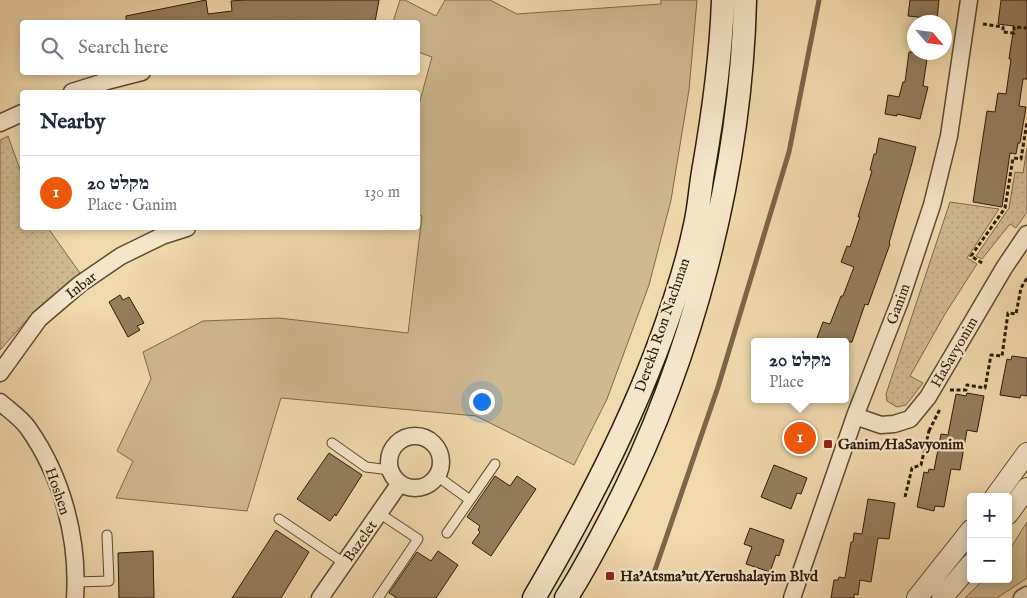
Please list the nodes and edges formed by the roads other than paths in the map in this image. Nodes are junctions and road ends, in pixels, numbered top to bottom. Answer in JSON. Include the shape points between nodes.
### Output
{"nodes":[{"id":1,"x":723,"y":0,"type":"edge"},
{"id":2,"x":745,"y":0,"type":"edge"},
{"id":3,"x":969,"y":0,"type":"edge"},
{"id":4,"x":130,"y":75,"type":"edge"},
{"id":5,"x":78,"y":90,"type":"edge"},
{"id":6,"x":20,"y":114,"type":"edge"},
{"id":7,"x":0,"y":122,"type":"edge"},
{"id":8,"x":181,"y":230,"type":"edge"},
{"id":9,"x":1027,"y":234,"type":"edge"},
{"id":10,"x":0,"y":373,"type":"edge"},
{"id":11,"x":0,"y":402,"type":"edge"},
{"id":12,"x":855,"y":416,"type":"junction"},
{"id":13,"x":332,"y":443,"type":"dead end"},
{"id":14,"x":1027,"y":453,"type":"edge"},
{"id":15,"x":495,"y":464,"type":"dead end"},
{"id":16,"x":390,"y":470,"type":"junction"},
{"id":17,"x":438,"y":476,"type":"junction"},
{"id":18,"x":400,"y":483,"type":"junction"},
{"id":19,"x":1027,"y":488,"type":"edge"},
{"id":20,"x":998,"y":493,"type":"edge"},
{"id":21,"x":470,"y":500,"type":"junction"},
{"id":22,"x":1012,"y":509,"type":"edge"},
{"id":23,"x":380,"y":513,"type":"junction"},
{"id":24,"x":279,"y":519,"type":"dead end"},
{"id":25,"x":447,"y":533,"type":"dead end"},
{"id":26,"x":107,"y":535,"type":"dead end"},
{"id":27,"x":967,"y":535,"type":"edge"},
{"id":28,"x":344,"y":563,"type":"junction"},
{"id":29,"x":967,"y":569,"type":"edge"},
{"id":30,"x":76,"y":582,"type":"junction"},
{"id":31,"x":1027,"y":595,"type":"edge"},
{"id":32,"x":75,"y":598,"type":"edge"},
{"id":33,"x":320,"y":598,"type":"edge"},
{"id":34,"x":378,"y":598,"type":"edge"},
{"id":35,"x":534,"y":598,"type":"edge"},
{"id":36,"x":566,"y":598,"type":"edge"},
{"id":37,"x":792,"y":598,"type":"edge"},
{"id":38,"x":917,"y":598,"type":"edge"},
{"id":39,"x":942,"y":598,"type":"edge"},
{"id":40,"x":1022,"y":598,"type":"edge"}],
"edges":[{"from":1,"to":35,"type":"main road","name":"Derekh Ron Nachman","via":[[721,52],[712,122],[695,224],[675,297],[621,435]]},
{"from":2,"to":36,"type":"main road","name":"Derekh Ron Nachman","via":[[741,79],[734,125],[716,225],[699,295],[645,446],[625,491]]},
{"from":3,"to":12,"type":"street","name":"Ganim","via":[[949,136],[932,205],[900,301]]},
{"from":4,"to":5,"type":"street"},
{"from":6,"to":7,"type":"street"},
{"from":8,"to":10,"type":"street","name":"Inbar","via":[[121,256],[80,284],[39,319]]},
{"from":9,"to":12,"type":"street","name":"HaSavyonim","via":[[928,397],[910,419],[881,425]]},
{"from":11,"to":30,"type":"street","name":"Hoshen","via":[[27,427],[47,460],[69,523]]},
{"from":12,"to":37,"type":"street","name":"Ganim"},
{"from":13,"to":16,"type":"lane","via":[[366,467]]},
{"from":14,"to":20,"type":"street"},
{"from":15,"to":21,"type":"lane"},
{"from":16,"to":17,"type":"street","via":[[389,461],[395,445],[418,436],[438,448],[441,464]]},
{"from":16,"to":18,"type":"street"},
{"from":17,"to":18,"type":"street","via":[[422,487],[407,487]]},
{"from":17,"to":21,"type":"lane"},
{"from":18,"to":23,"type":"street","name":"Bazelet"},
{"from":19,"to":22,"type":"street"},
{"from":21,"to":25,"type":"lane"},
{"from":23,"to":28,"type":"street","name":"Bazelet"},
{"from":23,"to":34,"type":"lane","via":[[418,539]]},
{"from":24,"to":28,"type":"lane"},
{"from":26,"to":30,"type":"lane","via":[[109,581]]},
{"from":27,"to":38,"type":"street"},
{"from":28,"to":33,"type":"street","name":"Bazelet"},
{"from":29,"to":39,"type":"street"},
{"from":30,"to":32,"type":"street","name":"Hoshen"},
{"from":31,"to":40,"type":"street"}]}
